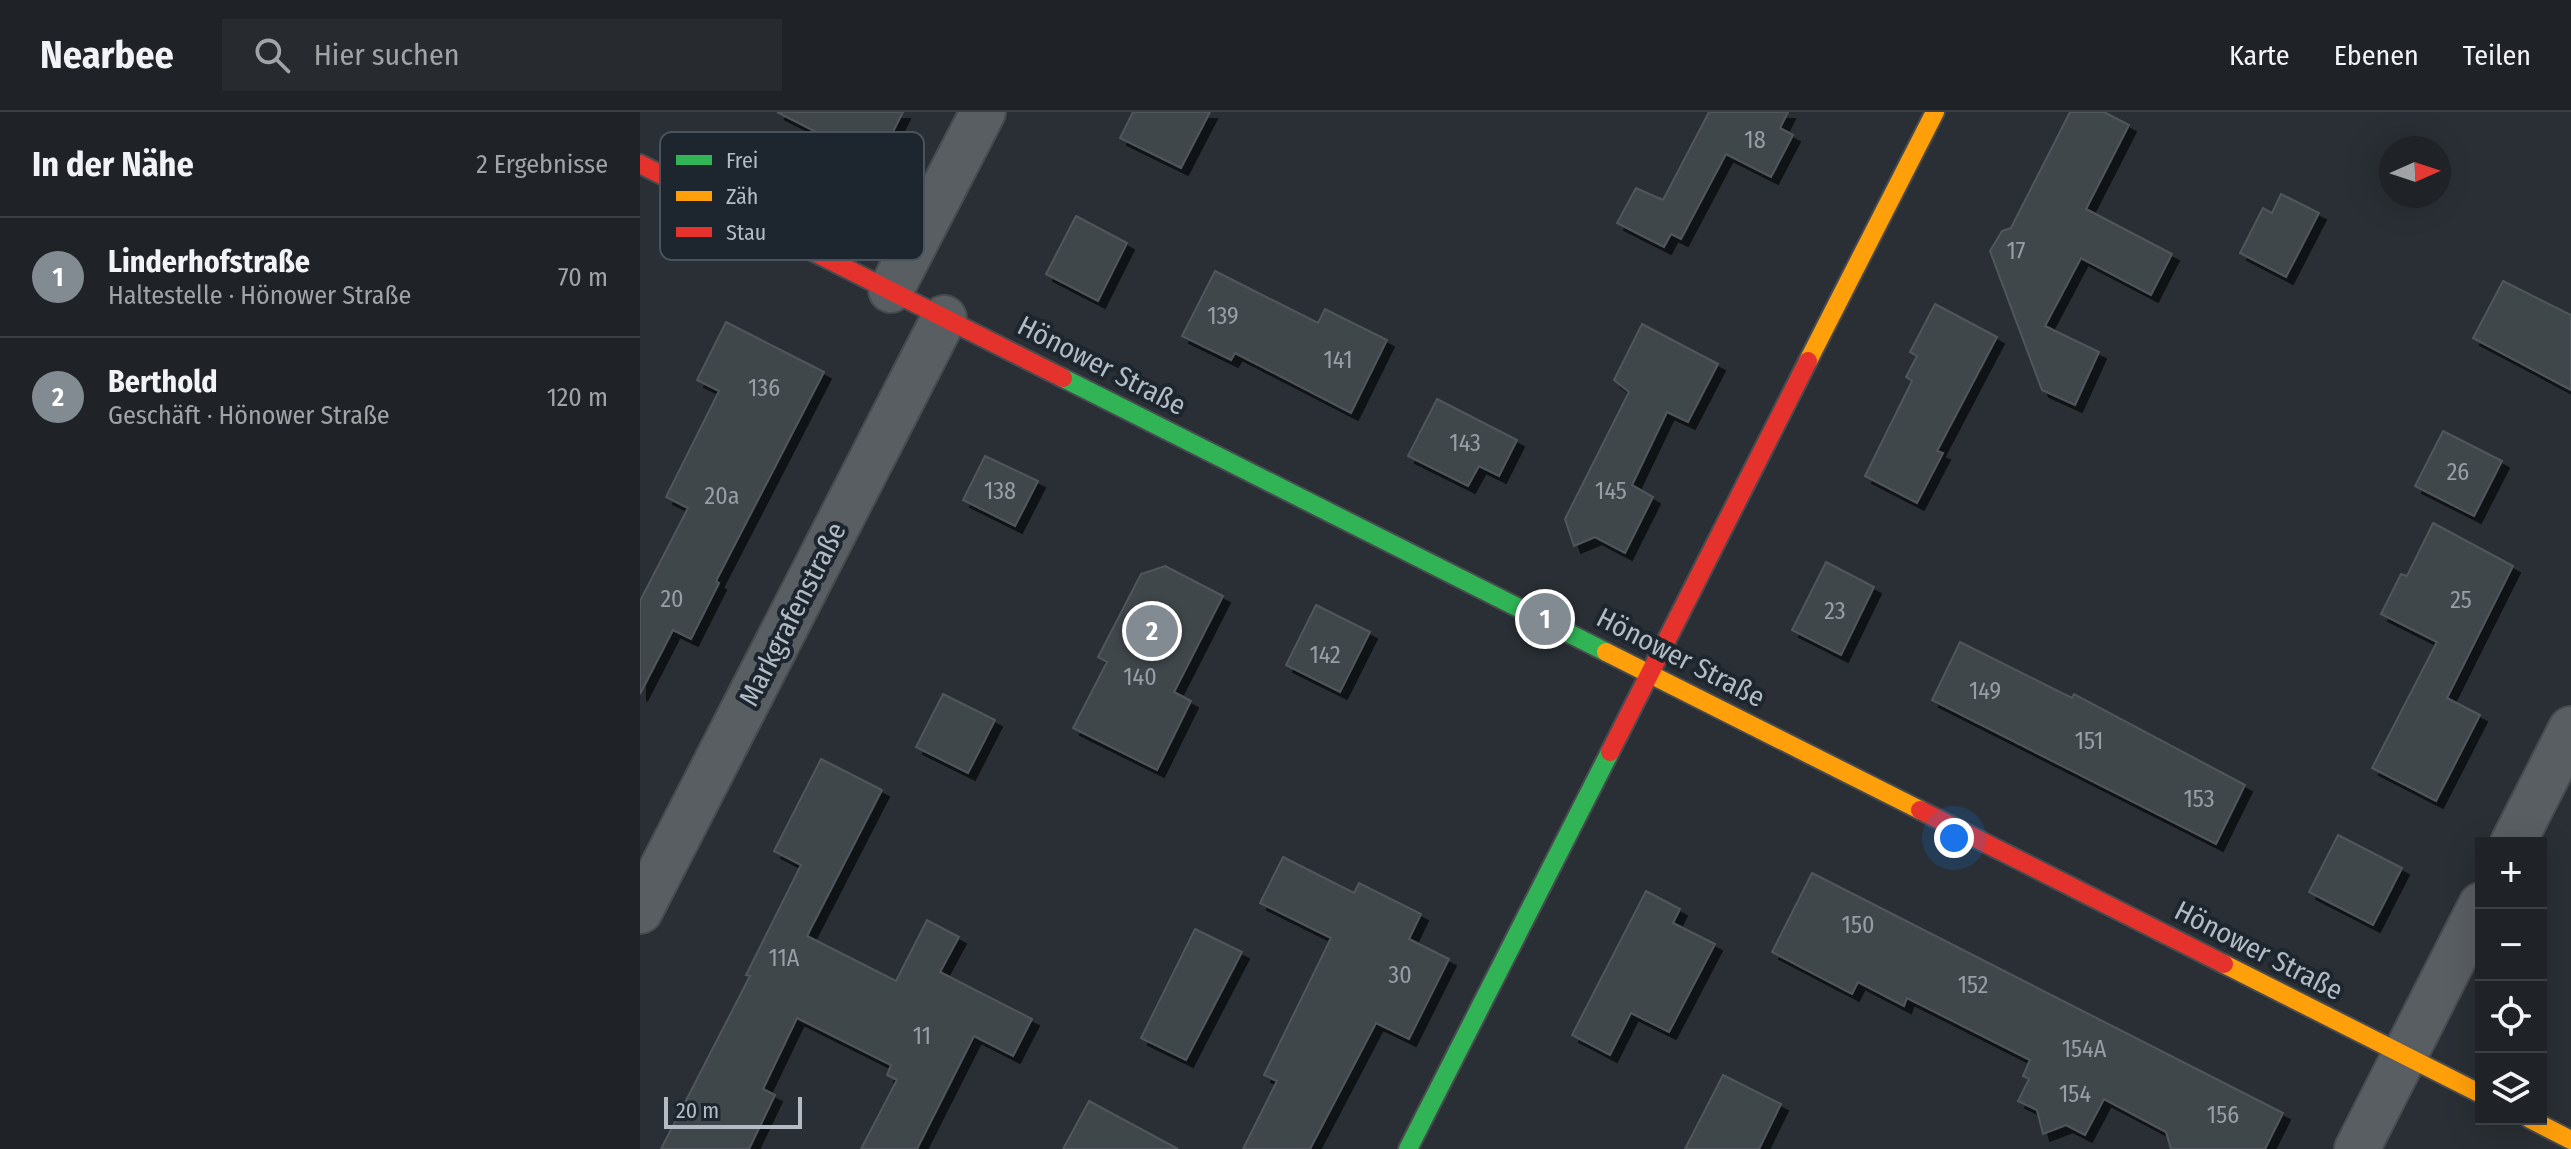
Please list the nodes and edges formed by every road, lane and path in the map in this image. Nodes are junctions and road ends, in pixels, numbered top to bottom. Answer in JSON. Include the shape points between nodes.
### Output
{"nodes":[{"id":1,"x":983,"y":112,"type":"edge"},
{"id":2,"x":1935,"y":112,"type":"edge"},
{"id":3,"x":640,"y":164,"type":"edge"},
{"id":4,"x":660,"y":174,"type":"edge"},
{"id":5,"x":924,"y":226,"type":"edge"},
{"id":6,"x":831,"y":260,"type":"edge"},
{"id":7,"x":907,"y":260,"type":"edge"},
{"id":8,"x":891,"y":290,"type":"junction"},
{"id":9,"x":944,"y":318,"type":"junction"},
{"id":10,"x":1650,"y":672,"type":"junction"},
{"id":11,"x":2571,"y":729,"type":"edge"},
{"id":12,"x":2516,"y":837,"type":"edge"},
{"id":13,"x":2479,"y":909,"type":"edge"},
{"id":14,"x":640,"y":911,"type":"edge"},
{"id":15,"x":2405,"y":1055,"type":"junction"},
{"id":16,"x":2475,"y":1091,"type":"edge"},
{"id":17,"x":2542,"y":1125,"type":"edge"},
{"id":18,"x":2571,"y":1140,"type":"edge"},
{"id":19,"x":1408,"y":1149,"type":"edge"},
{"id":20,"x":2357,"y":1149,"type":"edge"}],
"edges":[{"from":1,"to":5,"type":"street"},
{"from":2,"to":10,"type":"main road"},
{"from":3,"to":4,"type":"main road","name":"Hönower Straße"},
{"from":6,"to":8,"type":"main road","name":"Hönower Straße"},
{"from":7,"to":8,"type":"street"},
{"from":8,"to":9,"type":"main road","name":"Hönower Straße"},
{"from":9,"to":10,"type":"main road","name":"Hönower Straße"},
{"from":9,"to":14,"type":"street","name":"Markgrafenstraße"},
{"from":10,"to":15,"type":"main road","name":"Hönower Straße"},
{"from":10,"to":19,"type":"main road"},
{"from":11,"to":12,"type":"street"},
{"from":13,"to":15,"type":"street"},
{"from":15,"to":16,"type":"main road","name":"Hönower Straße"},
{"from":15,"to":20,"type":"street"},
{"from":17,"to":18,"type":"main road"}]}
